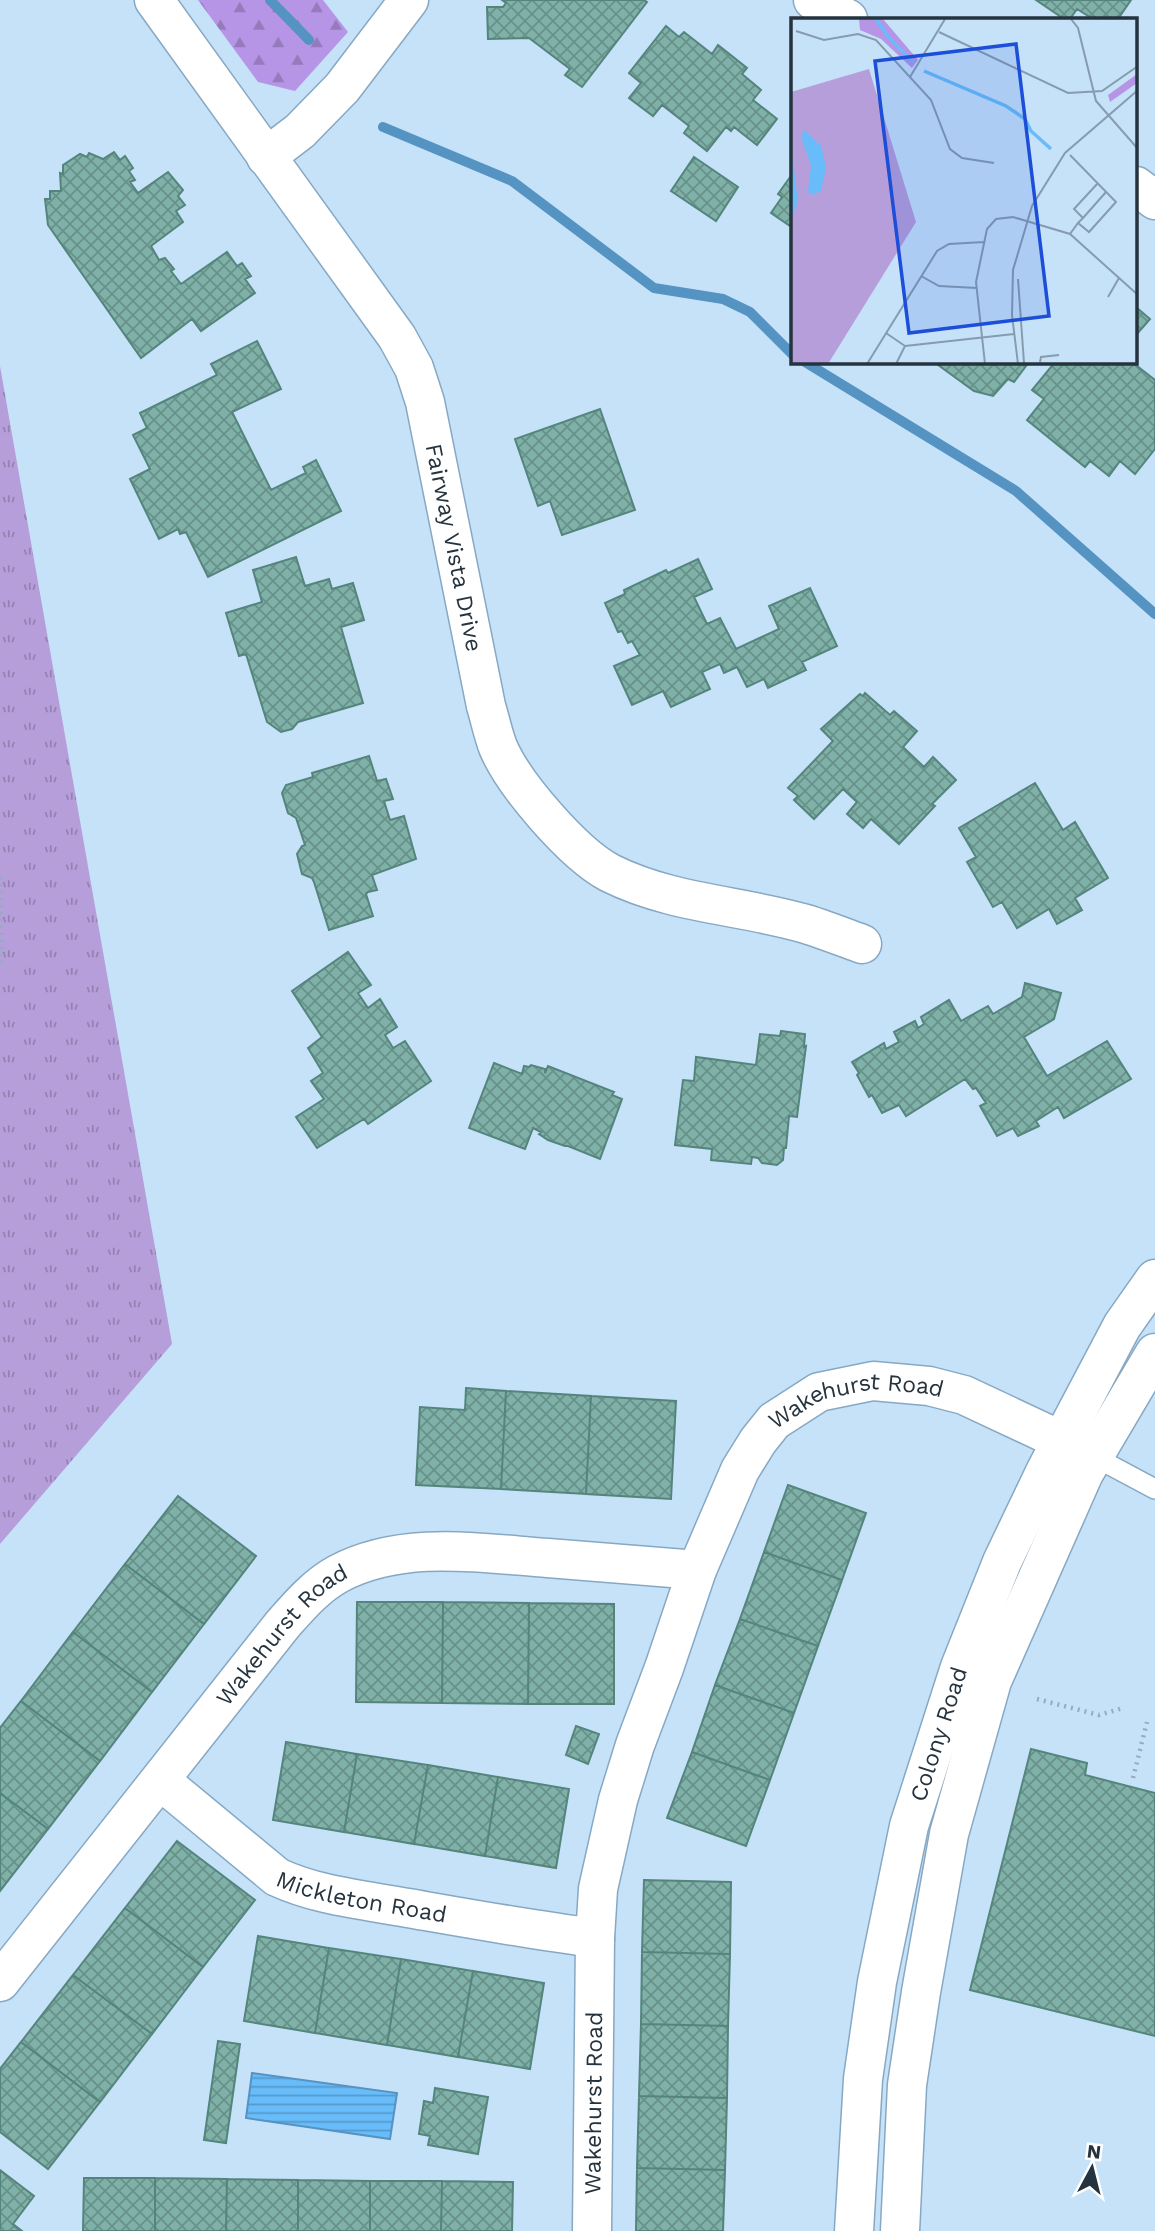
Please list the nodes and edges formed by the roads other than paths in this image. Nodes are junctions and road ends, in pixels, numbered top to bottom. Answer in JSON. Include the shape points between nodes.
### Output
{"nodes":[{"id":1,"x":154,"y":0,"type":"edge"},
{"id":2,"x":410,"y":0,"type":"edge"},
{"id":3,"x":813,"y":0,"type":"edge"},
{"id":4,"x":846,"y":18,"type":"edge"},
{"id":5,"x":266,"y":157,"type":"junction"},
{"id":6,"x":1138,"y":188,"type":"edge"},
{"id":7,"x":1155,"y":201,"type":"edge"},
{"id":8,"x":862,"y":944,"type":"dead end"},
{"id":9,"x":1155,"y":1279,"type":"edge"},
{"id":10,"x":1155,"y":1353,"type":"edge"},
{"id":11,"x":1077,"y":1449,"type":"junction"},
{"id":12,"x":1155,"y":1489,"type":"edge"},
{"id":13,"x":697,"y":1570,"type":"junction"},
{"id":14,"x":161,"y":1781,"type":"junction"},
{"id":15,"x":595,"y":1938,"type":"junction"},
{"id":16,"x":0,"y":1982,"type":"edge"},
{"id":17,"x":592,"y":2231,"type":"edge"},
{"id":18,"x":854,"y":2231,"type":"edge"},
{"id":19,"x":900,"y":2231,"type":"edge"}],
"edges":[{"from":1,"to":5,"type":"street","name":"Fairway Vista Drive"},
{"from":2,"to":5,"type":"street","via":[[342,88],[300,131]]},
{"from":3,"to":4,"type":"street"},
{"from":5,"to":8,"type":"street","name":"Fairway Vista Drive","via":[[397,337],[414,368],[425,402],[486,706],[498,747],[516,780],[576,847],[608,872],[649,889],[805,924]]},
{"from":6,"to":7,"type":"street"},
{"from":9,"to":11,"type":"street","name":"Colony Road","via":[[1122,1326]]},
{"from":10,"to":11,"type":"street","name":"Colony Road"},
{"from":11,"to":12,"type":"lane"},
{"from":11,"to":13,"type":"street","name":"Wakehurst Road","via":[[964,1395],[929,1386],[873,1381],[819,1392],[774,1421],[758,1441],[740,1470]]},
{"from":11,"to":18,"type":"street","name":"Colony Road","via":[[1002,1562],[960,1667],[909,1826],[877,1982],[863,2079]]},
{"from":11,"to":19,"type":"street","name":"Colony Road","via":[[1042,1565],[992,1681],[949,1835],[907,2085]]},
{"from":13,"to":14,"type":"street","name":"Wakehurst Road","via":[[471,1552],[414,1552],[368,1561],[336,1575],[310,1595]]},
{"from":13,"to":15,"type":"street","name":"Wakehurst Road","via":[[618,1800],[598,1889]]},
{"from":14,"to":15,"type":"street","name":"Mickleton Road","via":[[277,1877],[293,1884],[328,1894]]},
{"from":14,"to":16,"type":"street","name":"Wakehurst Road"},
{"from":15,"to":17,"type":"street","name":"Wakehurst Road"}]}
